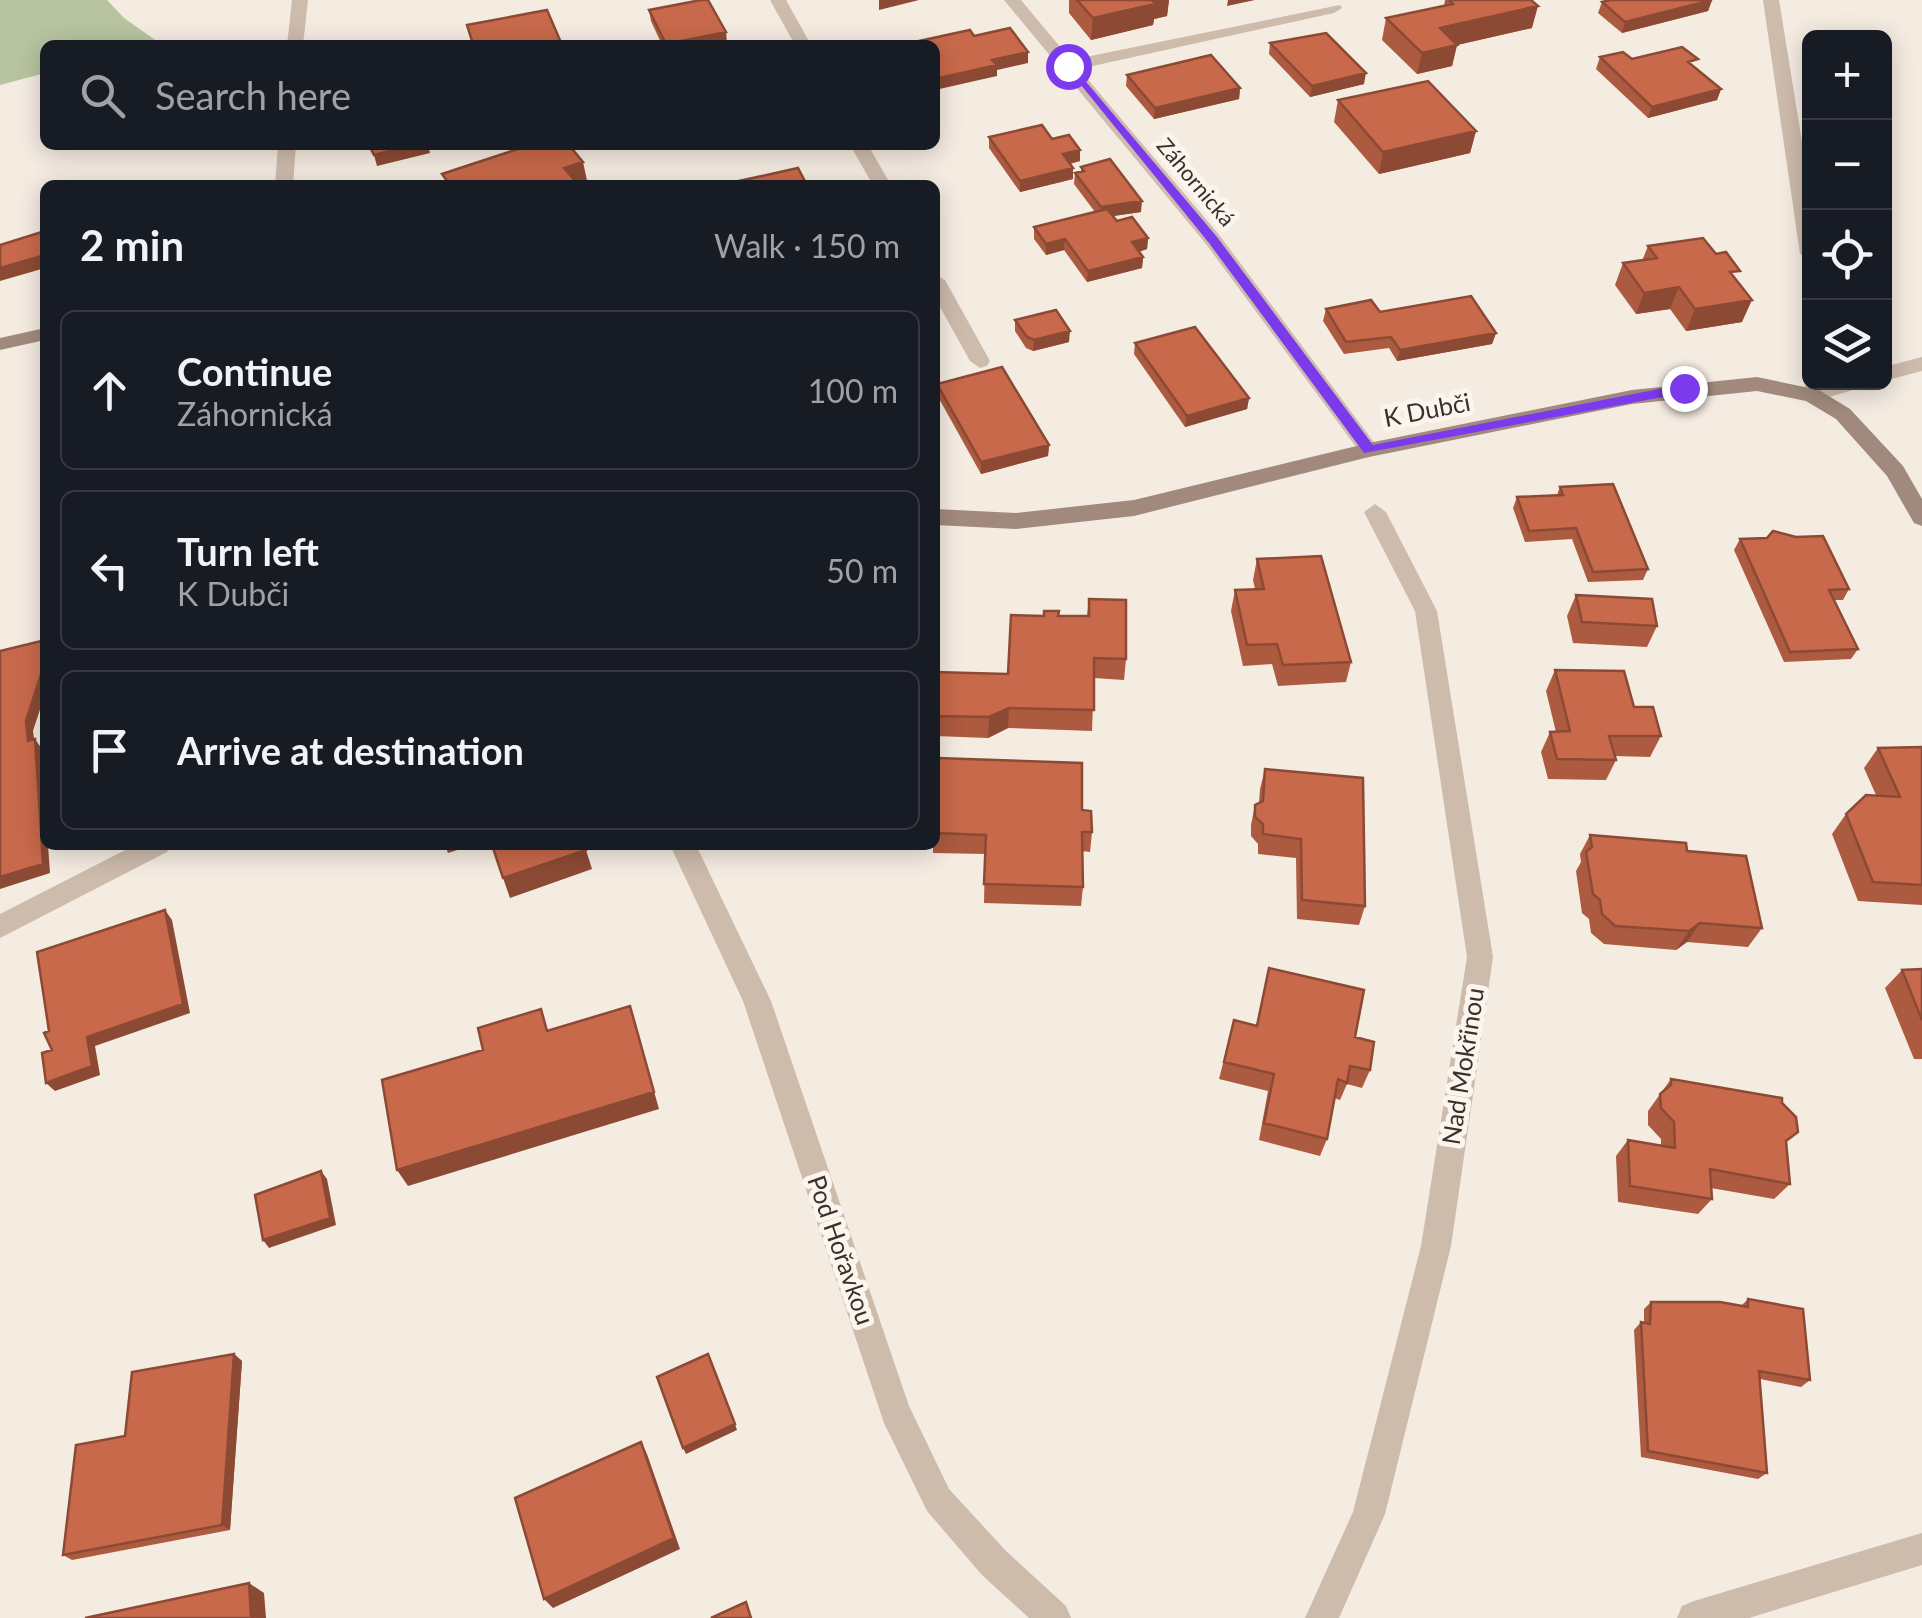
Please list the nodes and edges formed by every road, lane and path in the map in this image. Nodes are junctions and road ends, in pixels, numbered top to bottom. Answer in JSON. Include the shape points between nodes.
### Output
{"nodes":[{"id":1,"x":300,"y":0,"type":"edge"},
{"id":2,"x":778,"y":0,"type":"edge"},
{"id":3,"x":1012,"y":0,"type":"edge"},
{"id":4,"x":1771,"y":0,"type":"edge"},
{"id":5,"x":1334,"y":8,"type":"dead end"},
{"id":6,"x":296,"y":40,"type":"edge"},
{"id":7,"x":800,"y":40,"type":"edge"},
{"id":8,"x":1068,"y":66,"type":"junction"},
{"id":9,"x":287,"y":150,"type":"edge"},
{"id":10,"x":862,"y":150,"type":"edge"},
{"id":11,"x":284,"y":180,"type":"edge"},
{"id":12,"x":879,"y":180,"type":"edge"},
{"id":13,"x":1803,"y":210,"type":"edge"},
{"id":14,"x":940,"y":289,"type":"edge"},
{"id":15,"x":40,"y":335,"type":"edge"},
{"id":16,"x":0,"y":344,"type":"edge"},
{"id":17,"x":980,"y":361,"type":"dead end"},
{"id":18,"x":1922,"y":364,"type":"edge"},
{"id":19,"x":1892,"y":372,"type":"edge"},
{"id":20,"x":1802,"y":388,"type":"edge"},
{"id":21,"x":1814,"y":390,"type":"edge"},
{"id":22,"x":1369,"y":450,"type":"junction"},
{"id":23,"x":1375,"y":512,"type":"dead end"},
{"id":24,"x":940,"y":516,"type":"edge"},
{"id":25,"x":1922,"y":518,"type":"edge"},
{"id":26,"x":148,"y":850,"type":"edge"},
{"id":27,"x":685,"y":850,"type":"edge"},
{"id":28,"x":0,"y":927,"type":"edge"},
{"id":29,"x":1922,"y":1549,"type":"edge"},
{"id":30,"x":1054,"y":1618,"type":"edge"},
{"id":31,"x":1322,"y":1618,"type":"edge"},
{"id":32,"x":1694,"y":1618,"type":"edge"}],
"edges":[{"from":1,"to":6,"type":"street"},
{"from":2,"to":7,"type":"street"},
{"from":3,"to":8,"type":"street","name":"Záhornická"},
{"from":4,"to":13,"type":"street"},
{"from":5,"to":8,"type":"street"},
{"from":8,"to":22,"type":"street","name":"Záhornická","via":[[1213,240]]},
{"from":9,"to":11,"type":"street"},
{"from":10,"to":12,"type":"street"},
{"from":14,"to":17,"type":"street"},
{"from":15,"to":16,"type":"street"},
{"from":18,"to":19,"type":"street"},
{"from":20,"to":22,"type":"street","name":"K Dubči","via":[[1684,388]]},
{"from":21,"to":25,"type":"street","via":[[1866,434]]},
{"from":22,"to":24,"type":"street","name":"K Dubči","via":[[1134,508],[1016,521]]},
{"from":23,"to":31,"type":"street","name":"Nad Mokřinou","via":[[1426,611],[1480,957],[1431,1266],[1369,1514]]},
{"from":26,"to":28,"type":"street"},
{"from":27,"to":30,"type":"street","name":"Pod Hořavkou","via":[[757,1001],[896,1412],[938,1500]]},
{"from":29,"to":32,"type":"street"}]}
